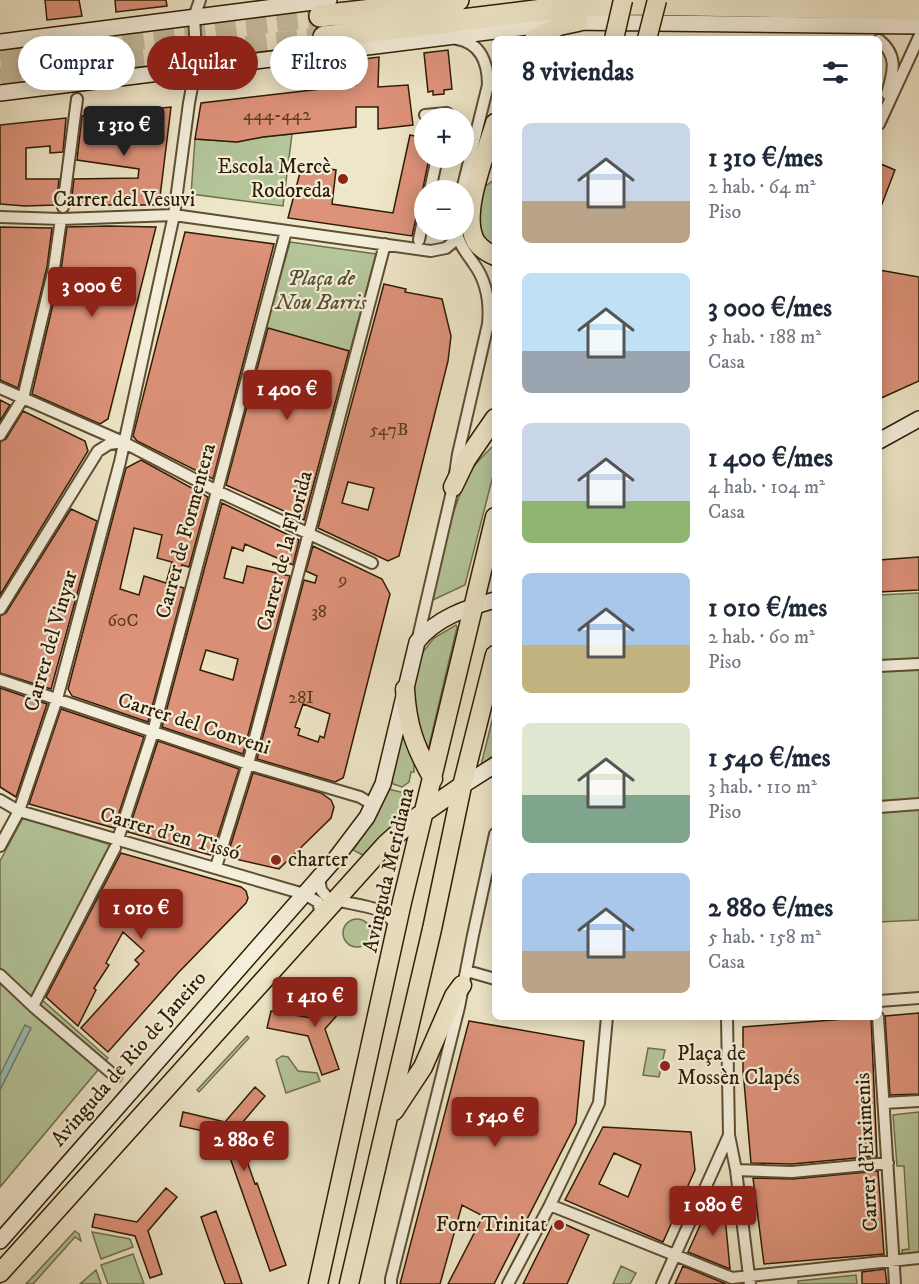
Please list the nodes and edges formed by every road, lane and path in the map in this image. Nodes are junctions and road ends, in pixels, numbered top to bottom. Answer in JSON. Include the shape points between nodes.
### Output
{"nodes":[{"id":1,"x":200,"y":0,"type":"edge"},
{"id":2,"x":458,"y":0,"type":"edge"},
{"id":3,"x":623,"y":0,"type":"edge"},
{"id":4,"x":657,"y":0,"type":"edge"},
{"id":5,"x":324,"y":8,"type":"edge"},
{"id":6,"x":911,"y":9,"type":"edge"},
{"id":7,"x":194,"y":17,"type":"junction"},
{"id":8,"x":578,"y":22,"type":"junction"},
{"id":9,"x":838,"y":24,"type":"junction"},
{"id":10,"x":919,"y":26,"type":"edge"},
{"id":11,"x":195,"y":36,"type":"edge"},
{"id":12,"x":332,"y":36,"type":"tunnel mouth"},
{"id":13,"x":540,"y":36,"type":"edge"},
{"id":14,"x":615,"y":36,"type":"edge"},
{"id":15,"x":648,"y":36,"type":"edge"},
{"id":16,"x":874,"y":36,"type":"edge"},
{"id":17,"x":448,"y":37,"type":"junction"},
{"id":18,"x":919,"y":37,"type":"edge"},
{"id":19,"x":0,"y":42,"type":"edge"},
{"id":20,"x":882,"y":42,"type":"edge"},
{"id":21,"x":258,"y":60,"type":"edge"},
{"id":22,"x":147,"y":74,"type":"edge"},
{"id":23,"x":191,"y":90,"type":"edge"},
{"id":24,"x":0,"y":93,"type":"edge"},
{"id":25,"x":77,"y":99,"type":"dead end"},
{"id":26,"x":882,"y":114,"type":"edge"},
{"id":27,"x":882,"y":118,"type":"edge"},
{"id":28,"x":492,"y":133,"type":"edge"},
{"id":29,"x":464,"y":180,"type":"edge"},
{"id":30,"x":63,"y":207,"type":"dead end"},
{"id":31,"x":174,"y":215,"type":"junction"},
{"id":32,"x":0,"y":217,"type":"edge"},
{"id":33,"x":61,"y":219,"type":"junction"},
{"id":34,"x":286,"y":231,"type":"junction"},
{"id":35,"x":454,"y":240,"type":"edge"},
{"id":36,"x":461,"y":240,"type":"edge"},
{"id":37,"x":385,"y":244,"type":"junction"},
{"id":38,"x":492,"y":254,"type":"edge"},
{"id":39,"x":0,"y":388,"type":"edge"},
{"id":40,"x":23,"y":399,"type":"junction"},
{"id":41,"x":919,"y":419,"type":"edge"},
{"id":42,"x":492,"y":422,"type":"edge"},
{"id":43,"x":0,"y":435,"type":"edge"},
{"id":44,"x":882,"y":439,"type":"edge"},
{"id":45,"x":123,"y":442,"type":"junction"},
{"id":46,"x":453,"y":487,"type":"junction"},
{"id":47,"x":217,"y":491,"type":"junction"},
{"id":48,"x":492,"y":530,"type":"edge"},
{"id":49,"x":309,"y":535,"type":"junction"},
{"id":50,"x":372,"y":563,"type":"dead end"},
{"id":51,"x":492,"y":601,"type":"edge"},
{"id":52,"x":474,"y":607,"type":"junction"},
{"id":53,"x":0,"y":609,"type":"edge"},
{"id":54,"x":417,"y":642,"type":"junction"},
{"id":55,"x":919,"y":664,"type":"edge"},
{"id":56,"x":882,"y":666,"type":"edge"},
{"id":57,"x":492,"y":667,"type":"edge"},
{"id":58,"x":0,"y":680,"type":"edge"},
{"id":59,"x":405,"y":689,"type":"junction"},
{"id":60,"x":57,"y":699,"type":"junction"},
{"id":61,"x":153,"y":732,"type":"junction"},
{"id":62,"x":248,"y":764,"type":"junction"},
{"id":63,"x":492,"y":767,"type":"edge"},
{"id":64,"x":433,"y":779,"type":"junction"},
{"id":65,"x":462,"y":786,"type":"junction"},
{"id":66,"x":0,"y":800,"type":"edge"},
{"id":67,"x":919,"y":804,"type":"edge"},
{"id":68,"x":373,"y":807,"type":"junction"},
{"id":69,"x":882,"y":807,"type":"edge"},
{"id":70,"x":19,"y":811,"type":"junction"},
{"id":71,"x":425,"y":812,"type":"junction"},
{"id":72,"x":116,"y":843,"type":"junction"},
{"id":73,"x":0,"y":846,"type":"edge"},
{"id":74,"x":492,"y":847,"type":"edge"},
{"id":75,"x":216,"y":867,"type":"junction"},
{"id":76,"x":319,"y":877,"type":"junction"},
{"id":77,"x":304,"y":894,"type":"junction"},
{"id":78,"x":328,"y":907,"type":"junction"},
{"id":79,"x":397,"y":929,"type":"junction"},
{"id":80,"x":0,"y":975,"type":"edge"},
{"id":81,"x":465,"y":978,"type":"junction"},
{"id":82,"x":492,"y":979,"type":"edge"},
{"id":83,"x":919,"y":998,"type":"edge"},
{"id":84,"x":882,"y":1001,"type":"edge"},
{"id":85,"x":33,"y":1006,"type":"junction"},
{"id":86,"x":607,"y":1020,"type":"edge"},
{"id":87,"x":727,"y":1020,"type":"edge"},
{"id":88,"x":878,"y":1020,"type":"edge"},
{"id":89,"x":116,"y":1077,"type":"dead end"},
{"id":90,"x":919,"y":1101,"type":"edge"},
{"id":91,"x":884,"y":1103,"type":"junction"},
{"id":92,"x":387,"y":1122,"type":"junction"},
{"id":93,"x":729,"y":1135,"type":"junction"},
{"id":94,"x":888,"y":1163,"type":"junction"},
{"id":95,"x":736,"y":1170,"type":"junction"},
{"id":96,"x":550,"y":1205,"type":"junction"},
{"id":97,"x":0,"y":1241,"type":"edge"},
{"id":98,"x":674,"y":1255,"type":"junction"},
{"id":99,"x":919,"y":1258,"type":"edge"},
{"id":100,"x":893,"y":1260,"type":"junction"},
{"id":101,"x":0,"y":1273,"type":"edge"},
{"id":102,"x":749,"y":1280,"type":"edge"},
{"id":103,"x":391,"y":1282,"type":"edge"},
{"id":104,"x":318,"y":1284,"type":"edge"},
{"id":105,"x":349,"y":1284,"type":"edge"},
{"id":106,"x":508,"y":1284,"type":"edge"},
{"id":107,"x":662,"y":1284,"type":"edge"},
{"id":108,"x":895,"y":1284,"type":"edge"}],
"edges":[{"from":1,"to":7,"type":"street"},
{"from":2,"to":5,"type":"highway"},
{"from":3,"to":14,"type":"main road","bridge":true},
{"from":4,"to":15,"type":"main road","bridge":true},
{"from":5,"to":7,"type":"street"},
{"from":6,"to":12,"type":"highway","via":[[631,4],[567,7]]},
{"from":7,"to":11,"type":"street","name":"Carrer del Vinyar"},
{"from":7,"to":19,"type":"street"},
{"from":8,"to":9,"type":"street"},
{"from":8,"to":13,"type":"main road"},
{"from":8,"to":17,"type":"street"},
{"from":9,"to":10,"type":"street"},
{"from":9,"to":16,"type":"street"},
{"from":17,"to":21,"type":"street"},
{"from":17,"to":29,"type":"street","via":[[472,44],[488,69],[488,85]]},
{"from":18,"to":27,"type":"street"},
{"from":20,"to":26,"type":"street","via":[[893,62]]},
{"from":22,"to":24,"type":"street"},
{"from":23,"to":31,"type":"street","name":"Carrer del Vinyar"},
{"from":25,"to":30,"type":"street"},
{"from":28,"to":38,"type":"main road","via":[[474,195],[471,229],[476,242]]},
{"from":31,"to":33,"type":"street","name":"Carrer del Vesuvi"},
{"from":31,"to":34,"type":"street","name":"Carrer del Vesuvi"},
{"from":31,"to":45,"type":"street","name":"Carrer del Vinyar"},
{"from":32,"to":33,"type":"street","name":"Carrer del Vesuvi"},
{"from":33,"to":40,"type":"street","via":[[54,268]]},
{"from":34,"to":37,"type":"street","name":"Carrer del Vesuvi"},
{"from":34,"to":47,"type":"street","name":"Carrer de Formentera"},
{"from":35,"to":37,"type":"street","name":"Carrer del Vesuvi","via":[[451,245],[431,251]]},
{"from":36,"to":46,"type":"street","via":[[484,282],[489,310]]},
{"from":37,"to":49,"type":"street","name":"Carrer de la Florida"},
{"from":39,"to":40,"type":"street"},
{"from":40,"to":43,"type":"street"},
{"from":40,"to":45,"type":"street"},
{"from":41,"to":44,"type":"street"},
{"from":42,"to":46,"type":"main road"},
{"from":45,"to":47,"type":"street"},
{"from":45,"to":53,"type":"street","via":[[98,451]]},
{"from":45,"to":60,"type":"street","name":"Carrer del Vinyar"},
{"from":46,"to":54,"type":"street"},
{"from":47,"to":49,"type":"street"},
{"from":47,"to":61,"type":"street","name":"Carrer de Formentera"},
{"from":48,"to":52,"type":"main road","name":"Avinguda Meridiana"},
{"from":49,"to":50,"type":"street"},
{"from":49,"to":62,"type":"street","name":"Carrer de la Florida"},
{"from":51,"to":52,"type":"street"},
{"from":52,"to":54,"type":"street","via":[[449,616]]},
{"from":52,"to":64,"type":"main road","name":"Avinguda Meridiana"},
{"from":54,"to":59,"type":"street","name":"Avinguda de Rio de Janeiro"},
{"from":55,"to":56,"type":"street"},
{"from":57,"to":65,"type":"main road"},
{"from":58,"to":60,"type":"street","name":"Carrer del Conveni"},
{"from":59,"to":64,"type":"main road","via":[[408,721],[417,750]]},
{"from":59,"to":68,"type":"street","name":"Avinguda de Rio de Janeiro","via":[[386,774]]},
{"from":60,"to":61,"type":"street","name":"Carrer del Conveni"},
{"from":60,"to":70,"type":"street","name":"Carrer del Vinyar"},
{"from":61,"to":62,"type":"street","name":"Carrer del Conveni"},
{"from":61,"to":72,"type":"street","name":"Carrer de Formentera"},
{"from":62,"to":68,"type":"street","name":"Carrer del Conveni","via":[[360,798]]},
{"from":62,"to":75,"type":"street","name":"Carrer de la Florida"},
{"from":63,"to":65,"type":"street"},
{"from":64,"to":71,"type":"main road","name":"Avinguda Meridiana"},
{"from":65,"to":71,"type":"main road"},
{"from":65,"to":92,"type":"main road"},
{"from":66,"to":70,"type":"street","name":"Carrer d'en Tissó"},
{"from":67,"to":69,"type":"street"},
{"from":68,"to":76,"type":"street","name":"Avinguda de Rio de Janeiro"},
{"from":70,"to":72,"type":"street","name":"Carrer d'en Tissó"},
{"from":70,"to":73,"type":"street","name":"Carrer del Vinyar"},
{"from":71,"to":78,"type":"main road","via":[[386,844]]},
{"from":71,"to":79,"type":"main road","name":"Avinguda Meridiana"},
{"from":72,"to":75,"type":"street","name":"Carrer d'en Tissó"},
{"from":72,"to":85,"type":"street","name":"Carrer de Formentera"},
{"from":74,"to":81,"type":"street"},
{"from":75,"to":77,"type":"street","name":"Carrer d'en Tissó"},
{"from":76,"to":77,"type":"street","name":"Avinguda de Rio de Janeiro"},
{"from":76,"to":78,"type":"street"},
{"from":77,"to":78,"type":"street"},
{"from":77,"to":97,"type":"street","name":"Avinguda de Rio de Janeiro"},
{"from":78,"to":79,"type":"street","via":[[381,911]]},
{"from":78,"to":101,"type":"main road"},
{"from":79,"to":104,"type":"main road","name":"Avinguda Meridiana"},
{"from":80,"to":85,"type":"street"},
{"from":81,"to":82,"type":"street"},
{"from":81,"to":92,"type":"main road","via":[[423,1067]]},
{"from":81,"to":103,"type":"street"},
{"from":83,"to":84,"type":"street"},
{"from":85,"to":89,"type":"street"},
{"from":86,"to":96,"type":"street","via":[[599,1103]]},
{"from":87,"to":93,"type":"street"},
{"from":88,"to":91,"type":"street","name":"Carrer d'Eiximenis"},
{"from":90,"to":91,"type":"street"},
{"from":91,"to":94,"type":"street","name":"Carrer d'Eiximenis"},
{"from":92,"to":105,"type":"main road"},
{"from":93,"to":95,"type":"street"},
{"from":93,"to":98,"type":"street"},
{"from":94,"to":95,"type":"street","via":[[792,1172]]},
{"from":94,"to":100,"type":"street","name":"Carrer d'Eiximenis"},
{"from":95,"to":102,"type":"street"},
{"from":96,"to":98,"type":"street"},
{"from":96,"to":106,"type":"street"},
{"from":98,"to":102,"type":"street","via":[[732,1278]]},
{"from":98,"to":107,"type":"street"},
{"from":99,"to":100,"type":"street"},
{"from":100,"to":102,"type":"street"},
{"from":100,"to":108,"type":"street","name":"Carrer d'Eiximenis"}]}
